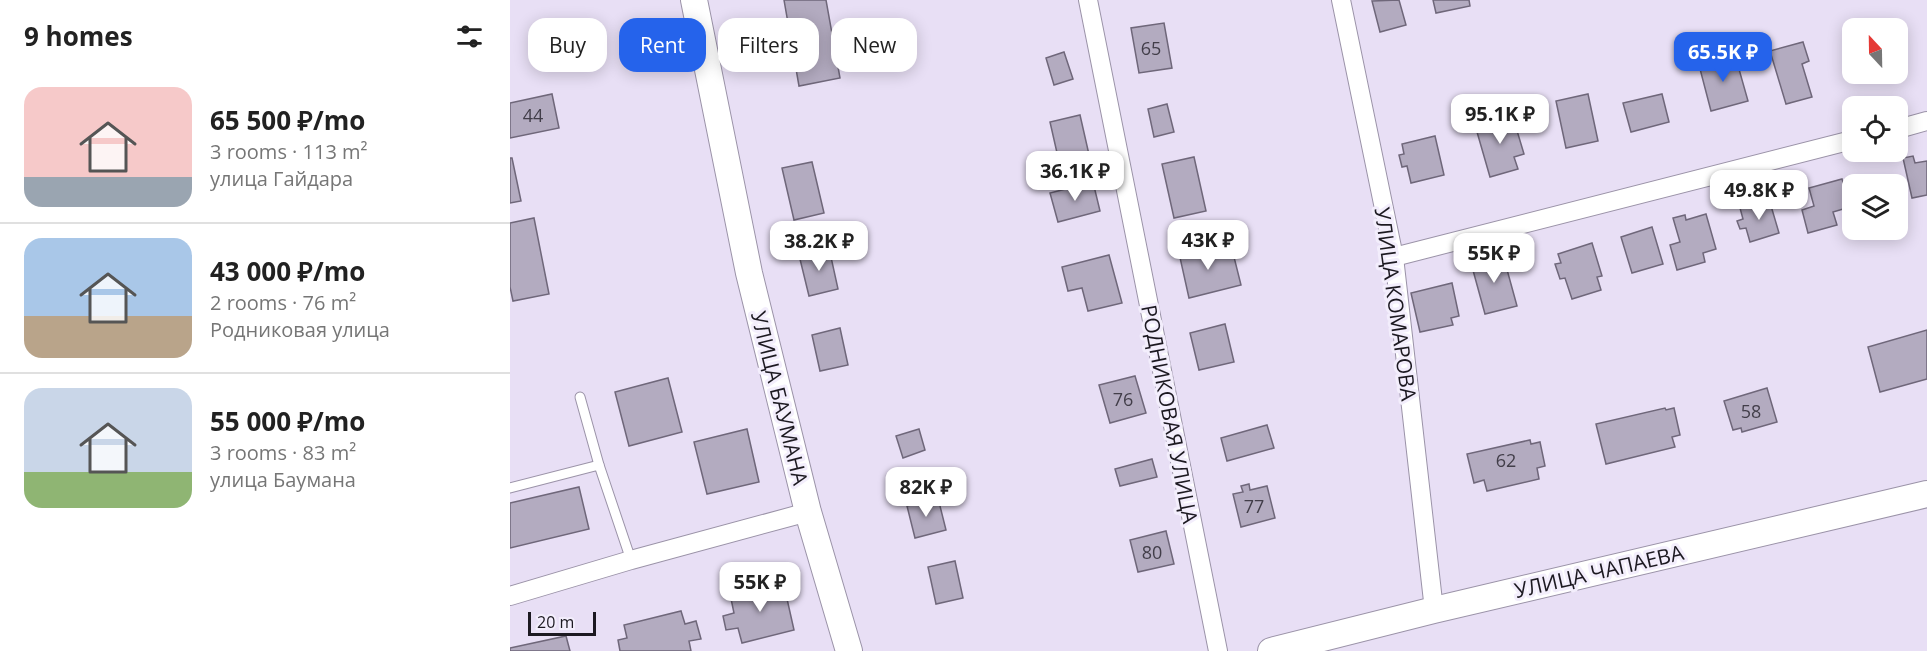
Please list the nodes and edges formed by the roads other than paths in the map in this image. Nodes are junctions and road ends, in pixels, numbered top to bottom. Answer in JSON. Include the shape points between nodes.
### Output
{"nodes":[{"id":1,"x":694,"y":0,"type":"edge"},
{"id":2,"x":1088,"y":0,"type":"edge"},
{"id":3,"x":1341,"y":0,"type":"edge"},
{"id":4,"x":1927,"y":121,"type":"edge"},
{"id":5,"x":1908,"y":126,"type":"edge"},
{"id":6,"x":1842,"y":143,"type":"edge"},
{"id":7,"x":1394,"y":257,"type":"junction"},
{"id":8,"x":580,"y":397,"type":"dead end"},
{"id":9,"x":599,"y":465,"type":"junction"},
{"id":10,"x":510,"y":488,"type":"edge"},
{"id":11,"x":1927,"y":494,"type":"edge"},
{"id":12,"x":808,"y":512,"type":"junction"},
{"id":13,"x":631,"y":560,"type":"junction"},
{"id":14,"x":510,"y":596,"type":"edge"},
{"id":15,"x":1434,"y":610,"type":"junction"},
{"id":16,"x":849,"y":651,"type":"edge"},
{"id":17,"x":1218,"y":651,"type":"edge"},
{"id":18,"x":1271,"y":651,"type":"edge"}],
"edges":[{"from":1,"to":12,"type":"street","name":"УЛИЦА БАУМАНА","via":[[749,273]]},
{"from":2,"to":17,"type":"street","name":"РОДНИКОВАЯ УЛИЦА"},
{"from":3,"to":7,"type":"street","name":"УЛИЦА КОМАРОВА"},
{"from":4,"to":5,"type":"street"},
{"from":6,"to":7,"type":"street"},
{"from":7,"to":15,"type":"street","name":"УЛИЦА КОМАРОВА"},
{"from":8,"to":9,"type":"lane"},
{"from":9,"to":10,"type":"lane"},
{"from":9,"to":13,"type":"lane"},
{"from":11,"to":15,"type":"street","name":"УЛИЦА ЧАПАЕВА"},
{"from":12,"to":13,"type":"street"},
{"from":12,"to":16,"type":"street","name":"УЛИЦА БАУМАНА"},
{"from":13,"to":14,"type":"street"},
{"from":15,"to":18,"type":"street","name":"УЛИЦА ЧАПАЕВА"}]}
